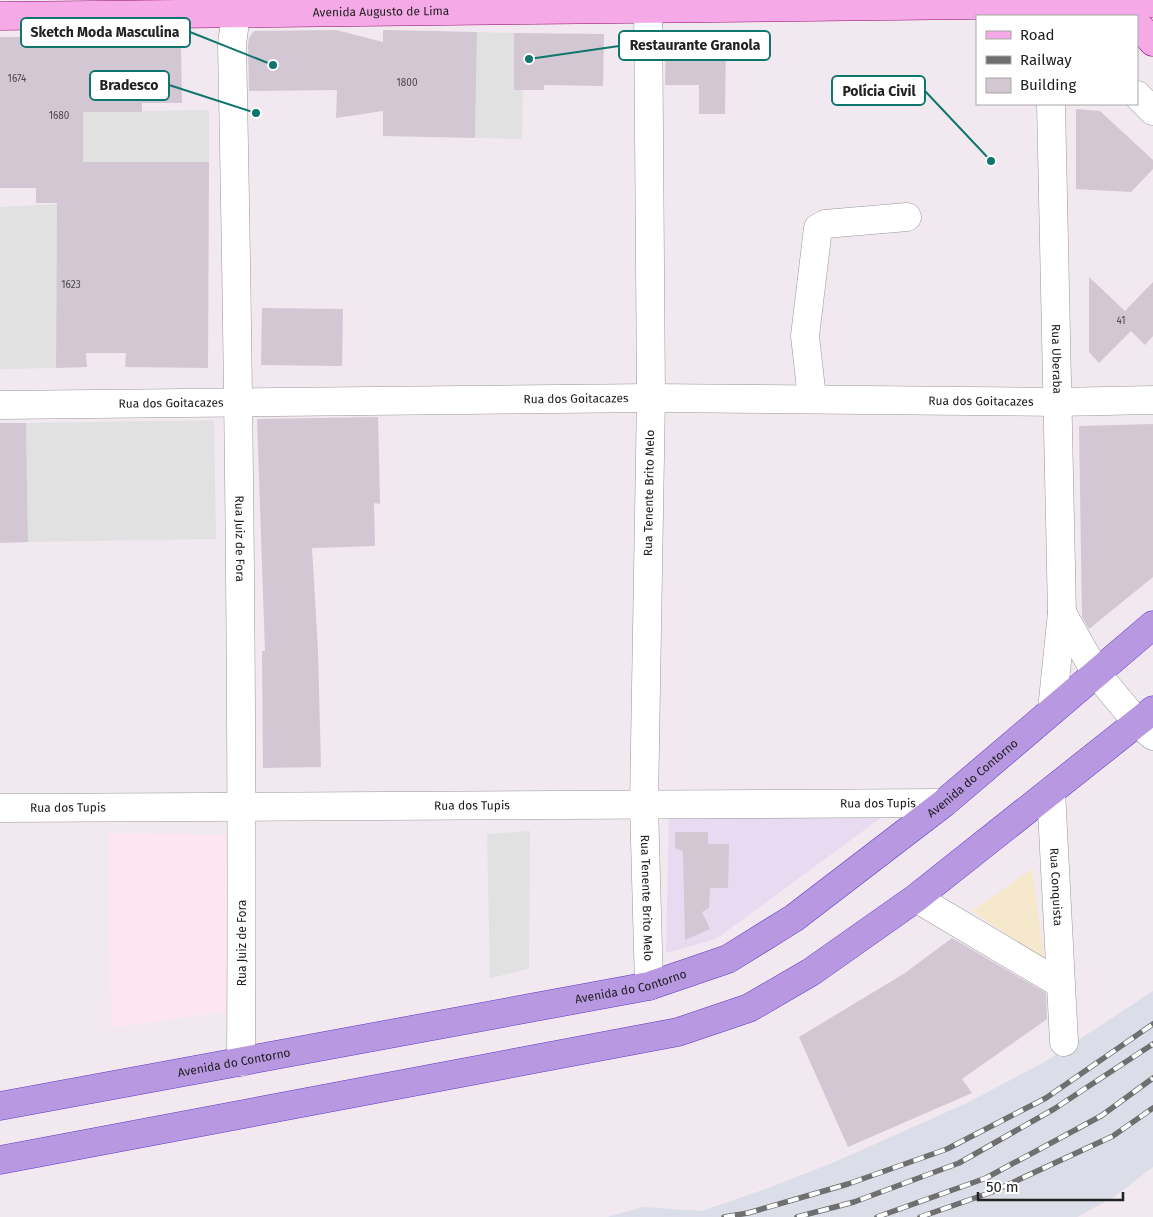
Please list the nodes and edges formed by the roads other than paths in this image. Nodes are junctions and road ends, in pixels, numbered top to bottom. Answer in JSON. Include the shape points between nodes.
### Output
{"nodes":[{"id":1,"x":1153,"y":3,"type":"edge"},
{"id":2,"x":648,"y":4,"type":"edge"},
{"id":3,"x":1043,"y":7,"type":"edge"},
{"id":4,"x":1109,"y":7,"type":"edge"},
{"id":5,"x":236,"y":14,"type":"junction"},
{"id":6,"x":0,"y":16,"type":"edge"},
{"id":7,"x":1138,"y":25,"type":"edge"},
{"id":8,"x":1153,"y":42,"type":"edge"},
{"id":9,"x":1138,"y":96,"type":"edge"},
{"id":10,"x":1051,"y":105,"type":"edge"},
{"id":11,"x":1153,"y":111,"type":"edge"},
{"id":12,"x":907,"y":217,"type":"dead end"},
{"id":13,"x":651,"y":398,"type":"junction"},
{"id":14,"x":812,"y":398,"type":"junction"},
{"id":15,"x":1153,"y":400,"type":"edge"},
{"id":16,"x":238,"y":402,"type":"junction"},
{"id":17,"x":1058,"y":402,"type":"junction"},
{"id":18,"x":0,"y":405,"type":"edge"},
{"id":19,"x":1062,"y":613,"type":"junction"},
{"id":20,"x":1153,"y":625,"type":"edge"},
{"id":21,"x":1096,"y":674,"type":"junction"},
{"id":22,"x":1052,"y":710,"type":"junction"},
{"id":23,"x":1149,"y":719,"type":"edge"},
{"id":24,"x":1051,"y":791,"type":"junction"},
{"id":25,"x":944,"y":803,"type":"junction"},
{"id":26,"x":644,"y":804,"type":"junction"},
{"id":27,"x":243,"y":807,"type":"junction"},
{"id":28,"x":0,"y":808,"type":"edge"},
{"id":29,"x":916,"y":898,"type":"junction"},
{"id":30,"x":1059,"y":983,"type":"junction"},
{"id":31,"x":649,"y":986,"type":"junction"},
{"id":32,"x":1064,"y":1042,"type":"dead end"},
{"id":33,"x":241,"y":1062,"type":"junction"},
{"id":34,"x":0,"y":1106,"type":"edge"},
{"id":35,"x":0,"y":1160,"type":"edge"}],
"edges":[{"from":1,"to":4,"type":"main road","name":"Avenida Augusto de Lima"},
{"from":2,"to":3,"type":"main road","name":"Avenida Augusto de Lima"},
{"from":2,"to":5,"type":"main road","name":"Avenida Augusto de Lima"},
{"from":2,"to":13,"type":"street","name":"Rua Tenente Brito Melo"},
{"from":3,"to":4,"type":"main road","name":"Avenida Augusto de Lima"},
{"from":5,"to":6,"type":"main road","name":"Avenida Augusto de Lima"},
{"from":5,"to":16,"type":"street","name":"Rua Juiz de Fora","via":[[232,44]]},
{"from":7,"to":8,"type":"main road"},
{"from":9,"to":11,"type":"street"},
{"from":10,"to":17,"type":"street","name":"Rua Uberaba"},
{"from":12,"to":14,"type":"street","via":[[825,224],[818,228],[805,336]]},
{"from":13,"to":14,"type":"street","name":"Rua dos Goitacazes"},
{"from":13,"to":16,"type":"street","name":"Rua dos Goitacazes"},
{"from":13,"to":26,"type":"street","name":"Rua Tenente Brito Melo"},
{"from":14,"to":17,"type":"street","name":"Rua dos Goitacazes"},
{"from":15,"to":17,"type":"street","name":"Rua dos Goitacazes"},
{"from":16,"to":18,"type":"street","name":"Rua dos Goitacazes"},
{"from":16,"to":27,"type":"street","name":"Rua Juiz de Fora"},
{"from":17,"to":19,"type":"street","name":"Rua Uberaba"},
{"from":19,"to":21,"type":"street","name":"Rua Uberaba"},
{"from":19,"to":22,"type":"street","name":"Rua Uberaba"},
{"from":20,"to":21,"type":"highway","name":"Avenida do Contorno"},
{"from":21,"to":22,"type":"highway","name":"Avenida do Contorno"},
{"from":21,"to":23,"type":"street","name":"Rua Uberaba"},
{"from":22,"to":25,"type":"highway","name":"Avenida do Contorno"},
{"from":23,"to":24,"type":"highway"},
{"from":24,"to":29,"type":"highway"},
{"from":24,"to":30,"type":"street","name":"Rua Conquista"},
{"from":25,"to":26,"type":"street","name":"Rua dos Tupis"},
{"from":25,"to":31,"type":"highway","name":"Avenida do Contorno","via":[[786,923],[728,959]]},
{"from":26,"to":27,"type":"street","name":"Rua dos Tupis"},
{"from":26,"to":31,"type":"street","name":"Rua Tenente Brito Melo"},
{"from":27,"to":28,"type":"street","name":"Rua dos Tupis"},
{"from":27,"to":33,"type":"street","name":"Rua Juiz de Fora"},
{"from":29,"to":30,"type":"street"},
{"from":29,"to":35,"type":"highway","via":[[781,991],[749,1008],[678,1032]]},
{"from":30,"to":32,"type":"street","name":"Rua Conquista"},
{"from":31,"to":33,"type":"highway","name":"Avenida do Contorno"},
{"from":33,"to":34,"type":"highway","name":"Avenida do Contorno"}]}
